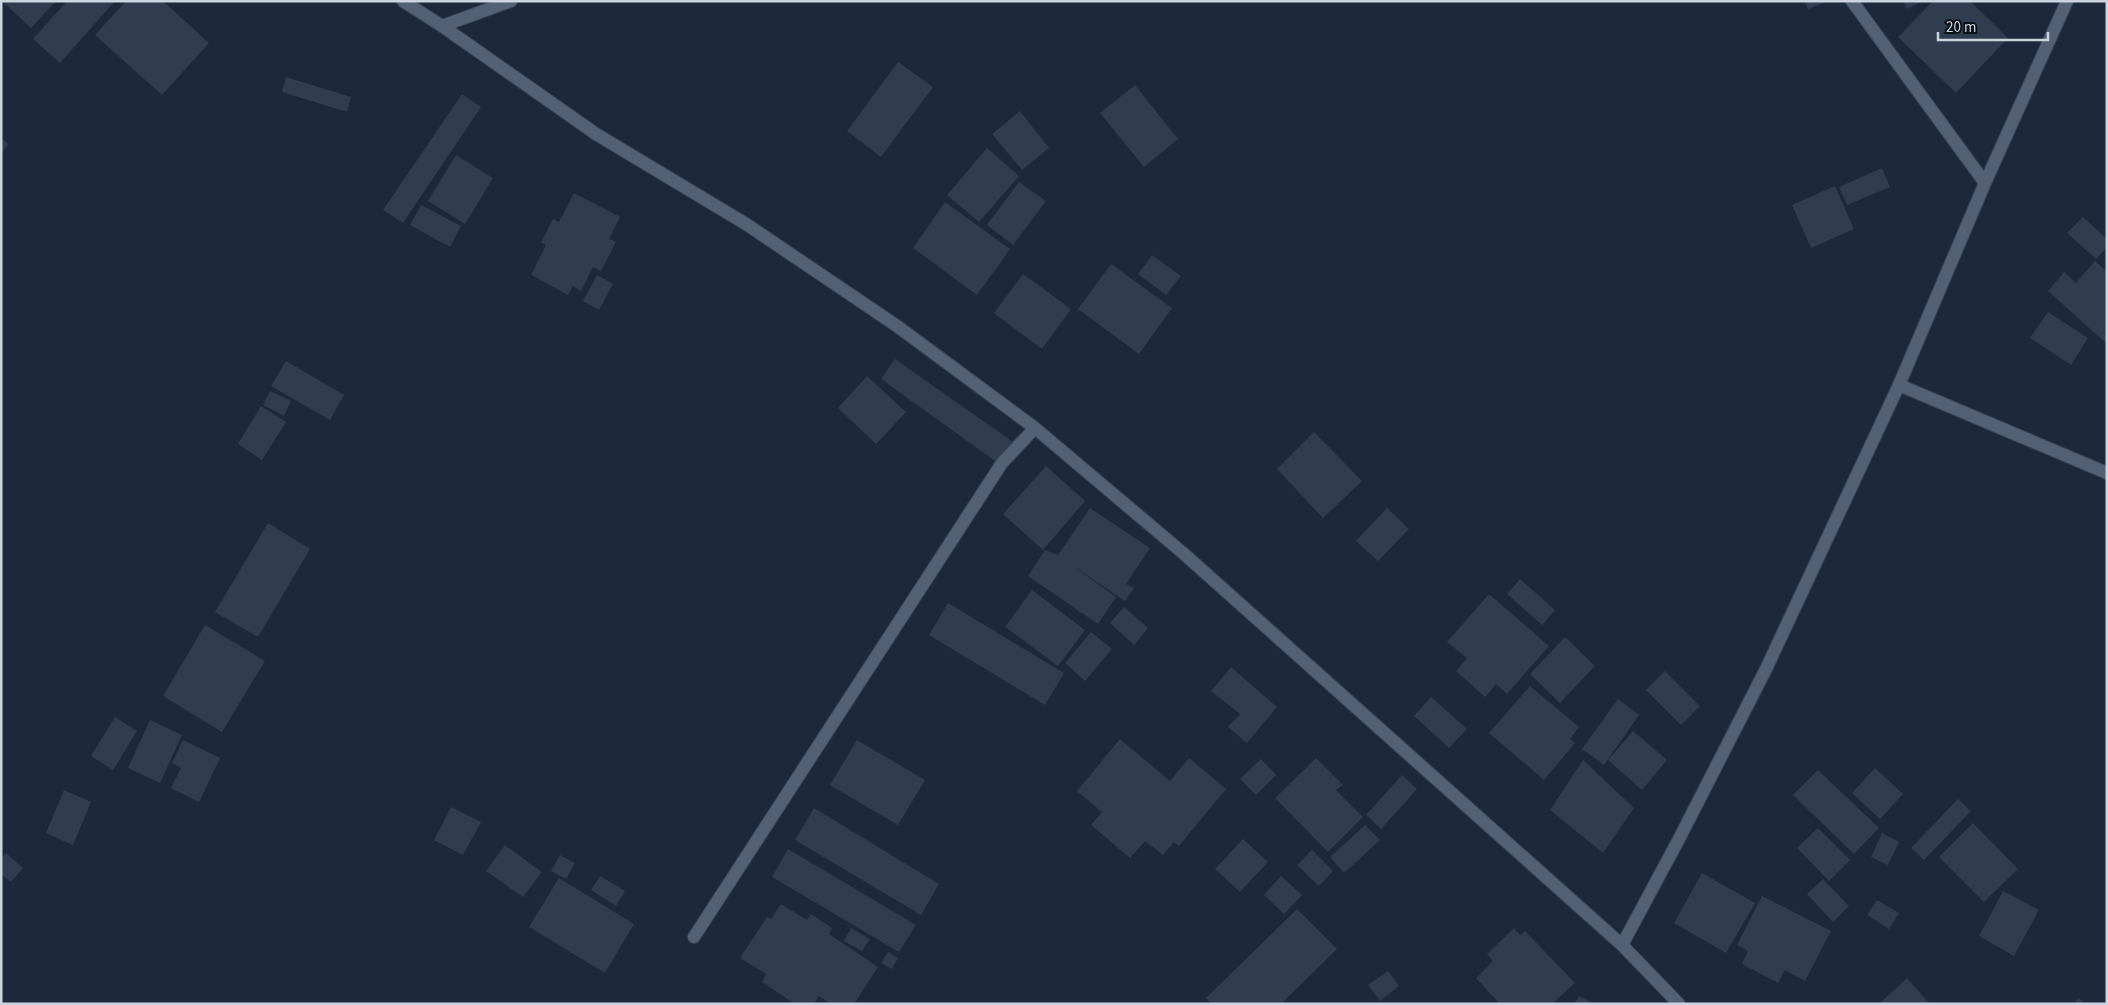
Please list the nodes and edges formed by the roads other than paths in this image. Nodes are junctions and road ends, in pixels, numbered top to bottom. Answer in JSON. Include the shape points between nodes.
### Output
{"nodes":[{"id":1,"x":402,"y":1,"type":"edge"},
{"id":2,"x":511,"y":1,"type":"edge"},
{"id":3,"x":1852,"y":1,"type":"edge"},
{"id":4,"x":2067,"y":1,"type":"edge"},
{"id":5,"x":442,"y":26,"type":"junction"},
{"id":6,"x":1985,"y":183,"type":"junction"},
{"id":7,"x":1899,"y":385,"type":"junction"},
{"id":8,"x":1034,"y":428,"type":"junction"},
{"id":9,"x":2107,"y":473,"type":"edge"},
{"id":10,"x":694,"y":937,"type":"dead end"},
{"id":11,"x":1622,"y":945,"type":"junction"},
{"id":12,"x":1680,"y":1004,"type":"edge"}],
"edges":[{"from":1,"to":5,"type":"street"},
{"from":2,"to":5,"type":"street"},
{"from":3,"to":6,"type":"street"},
{"from":4,"to":6,"type":"street"},
{"from":5,"to":8,"type":"street","via":[[596,134],[746,224],[897,326]]},
{"from":6,"to":7,"type":"street"},
{"from":7,"to":9,"type":"street"},
{"from":7,"to":11,"type":"street","via":[[1766,669]]},
{"from":8,"to":10,"type":"street","via":[[1002,463]]},
{"from":8,"to":11,"type":"street","via":[[1190,560]]},
{"from":11,"to":12,"type":"street"}]}
